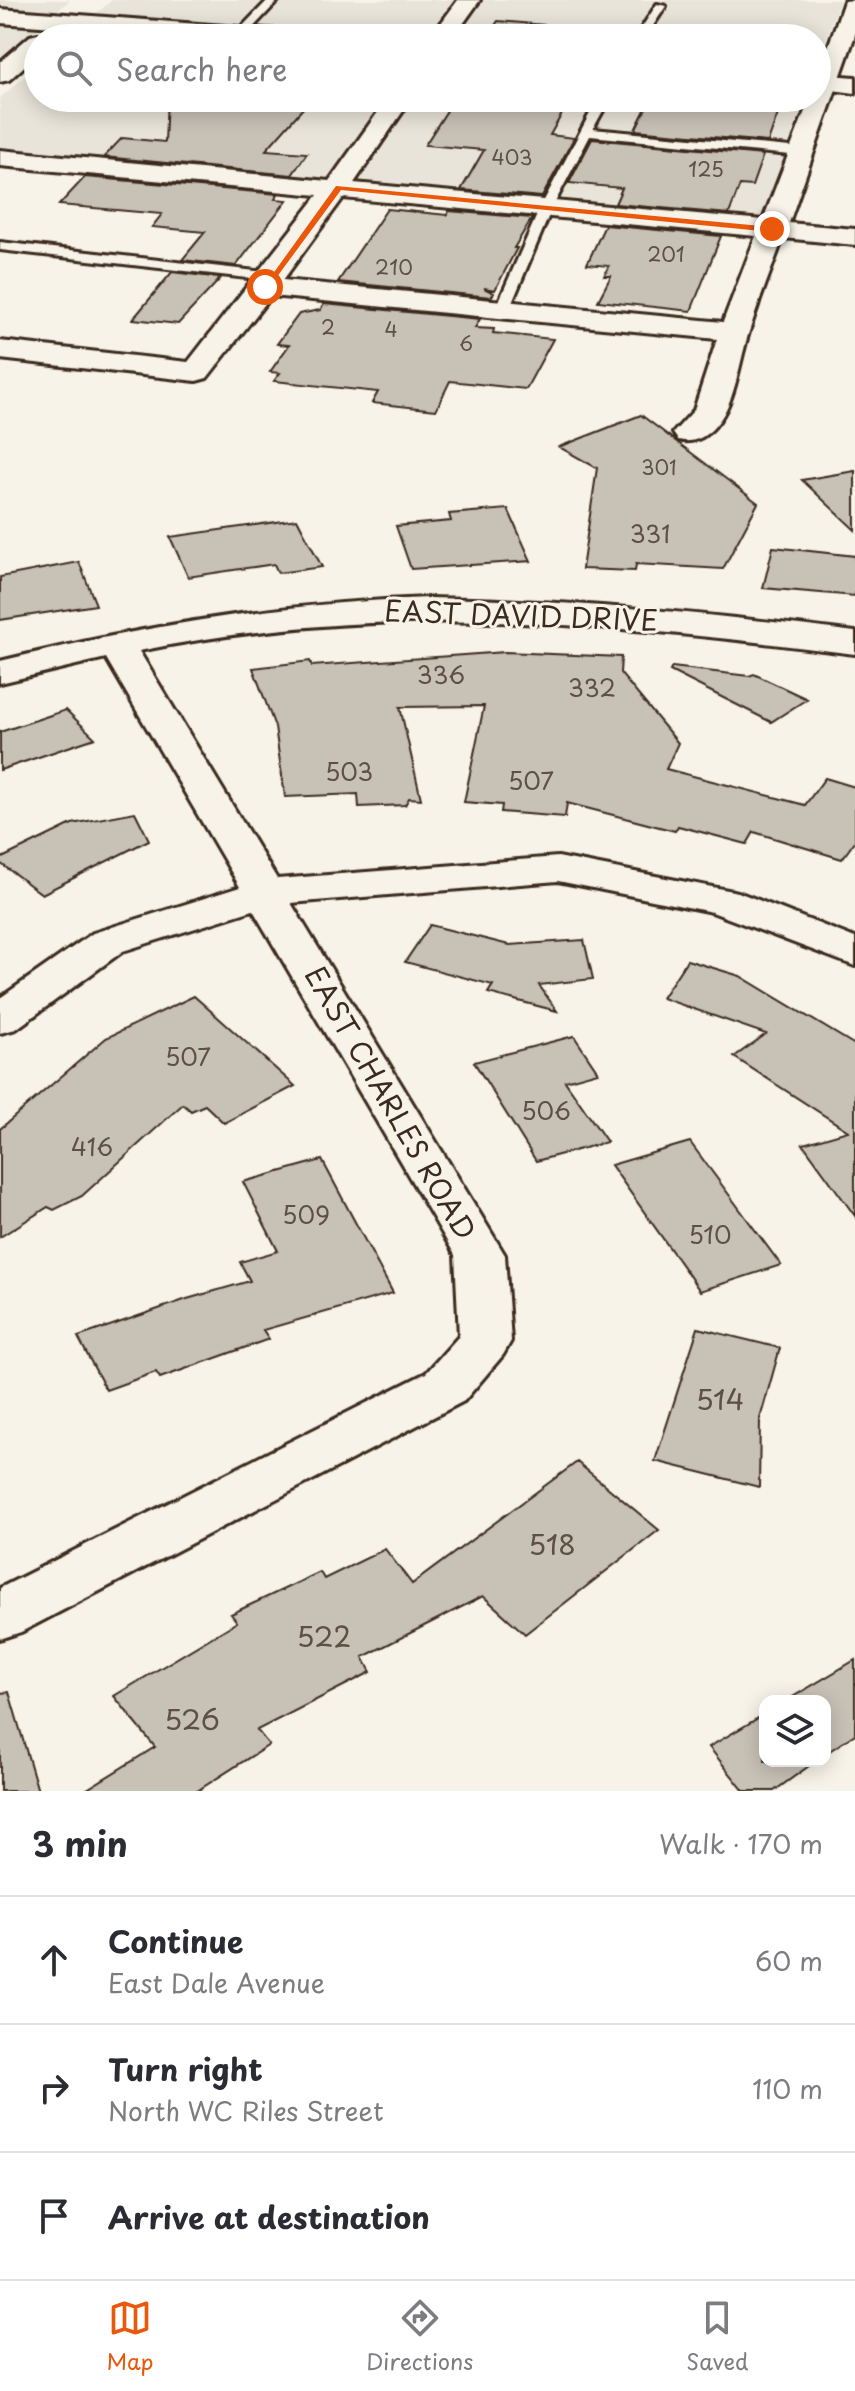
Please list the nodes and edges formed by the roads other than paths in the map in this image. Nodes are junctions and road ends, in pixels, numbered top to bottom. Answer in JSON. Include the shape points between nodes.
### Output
{"nodes":[{"id":1,"x":88,"y":0,"type":"edge"},
{"id":2,"x":274,"y":0,"type":"edge"},
{"id":3,"x":469,"y":0,"type":"edge"},
{"id":4,"x":855,"y":1,"type":"edge"},
{"id":5,"x":661,"y":6,"type":"dead end"},
{"id":6,"x":0,"y":16,"type":"edge"},
{"id":7,"x":60,"y":21,"type":"junction"},
{"id":8,"x":57,"y":24,"type":"edge"},
{"id":9,"x":102,"y":24,"type":"edge"},
{"id":10,"x":251,"y":24,"type":"edge"},
{"id":11,"x":451,"y":24,"type":"edge"},
{"id":12,"x":649,"y":24,"type":"edge"},
{"id":13,"x":24,"y":54,"type":"edge"},
{"id":14,"x":0,"y":75,"type":"edge"},
{"id":15,"x":833,"y":83,"type":"edge"},
{"id":16,"x":391,"y":112,"type":"edge"},
{"id":17,"x":596,"y":112,"type":"edge"},
{"id":18,"x":820,"y":112,"type":"edge"},
{"id":19,"x":585,"y":132,"type":"junction"},
{"id":20,"x":801,"y":152,"type":"junction"},
{"id":21,"x":0,"y":158,"type":"edge"},
{"id":22,"x":339,"y":188,"type":"junction"},
{"id":23,"x":546,"y":208,"type":"junction"},
{"id":24,"x":772,"y":229,"type":"junction"},
{"id":25,"x":855,"y":237,"type":"edge"},
{"id":26,"x":0,"y":246,"type":"edge"},
{"id":27,"x":269,"y":282,"type":"junction"},
{"id":28,"x":502,"y":310,"type":"junction"},
{"id":29,"x":734,"y":332,"type":"junction"},
{"id":30,"x":0,"y":350,"type":"edge"},
{"id":31,"x":689,"y":433,"type":"dead end"},
{"id":32,"x":855,"y":643,"type":"edge"},
{"id":33,"x":116,"y":644,"type":"junction"},
{"id":34,"x":0,"y":672,"type":"edge"},
{"id":35,"x":266,"y":892,"type":"junction"},
{"id":36,"x":855,"y":953,"type":"edge"},
{"id":37,"x":0,"y":1019,"type":"edge"},
{"id":38,"x":0,"y":1615,"type":"edge"}],
"edges":[{"from":1,"to":7,"type":"street"},
{"from":2,"to":10,"type":"lane"},
{"from":3,"to":11,"type":"street"},
{"from":4,"to":15,"type":"street"},
{"from":5,"to":12,"type":"lane"},
{"from":6,"to":7,"type":"street"},
{"from":7,"to":8,"type":"street"},
{"from":7,"to":9,"type":"street"},
{"from":13,"to":14,"type":"street"},
{"from":16,"to":22,"type":"street"},
{"from":17,"to":19,"type":"lane"},
{"from":18,"to":20,"type":"street"},
{"from":19,"to":20,"type":"lane"},
{"from":19,"to":23,"type":"lane"},
{"from":20,"to":24,"type":"street"},
{"from":21,"to":22,"type":"street"},
{"from":22,"to":23,"type":"street"},
{"from":22,"to":27,"type":"street"},
{"from":23,"to":24,"type":"street"},
{"from":23,"to":28,"type":"lane"},
{"from":24,"to":25,"type":"street"},
{"from":24,"to":29,"type":"street"},
{"from":26,"to":27,"type":"lane"},
{"from":27,"to":28,"type":"street"},
{"from":27,"to":30,"type":"street","via":[[196,372]]},
{"from":28,"to":29,"type":"street"},
{"from":29,"to":31,"type":"street","via":[[708,414]]},
{"from":32,"to":33,"type":"street","name":"EAST DAVID DRIVE","via":[[684,621],[439,609],[286,617]]},
{"from":33,"to":34,"type":"street","name":"EAST DAVID DRIVE"},
{"from":33,"to":35,"type":"street","name":"EAST CHARLES ROAD"},
{"from":35,"to":36,"type":"street","via":[[558,869],[723,901]]},
{"from":35,"to":37,"type":"street","via":[[108,942]]},
{"from":35,"to":38,"type":"street","name":"EAST CHARLES ROAD","via":[[480,1255],[485,1341],[445,1387]]}]}
